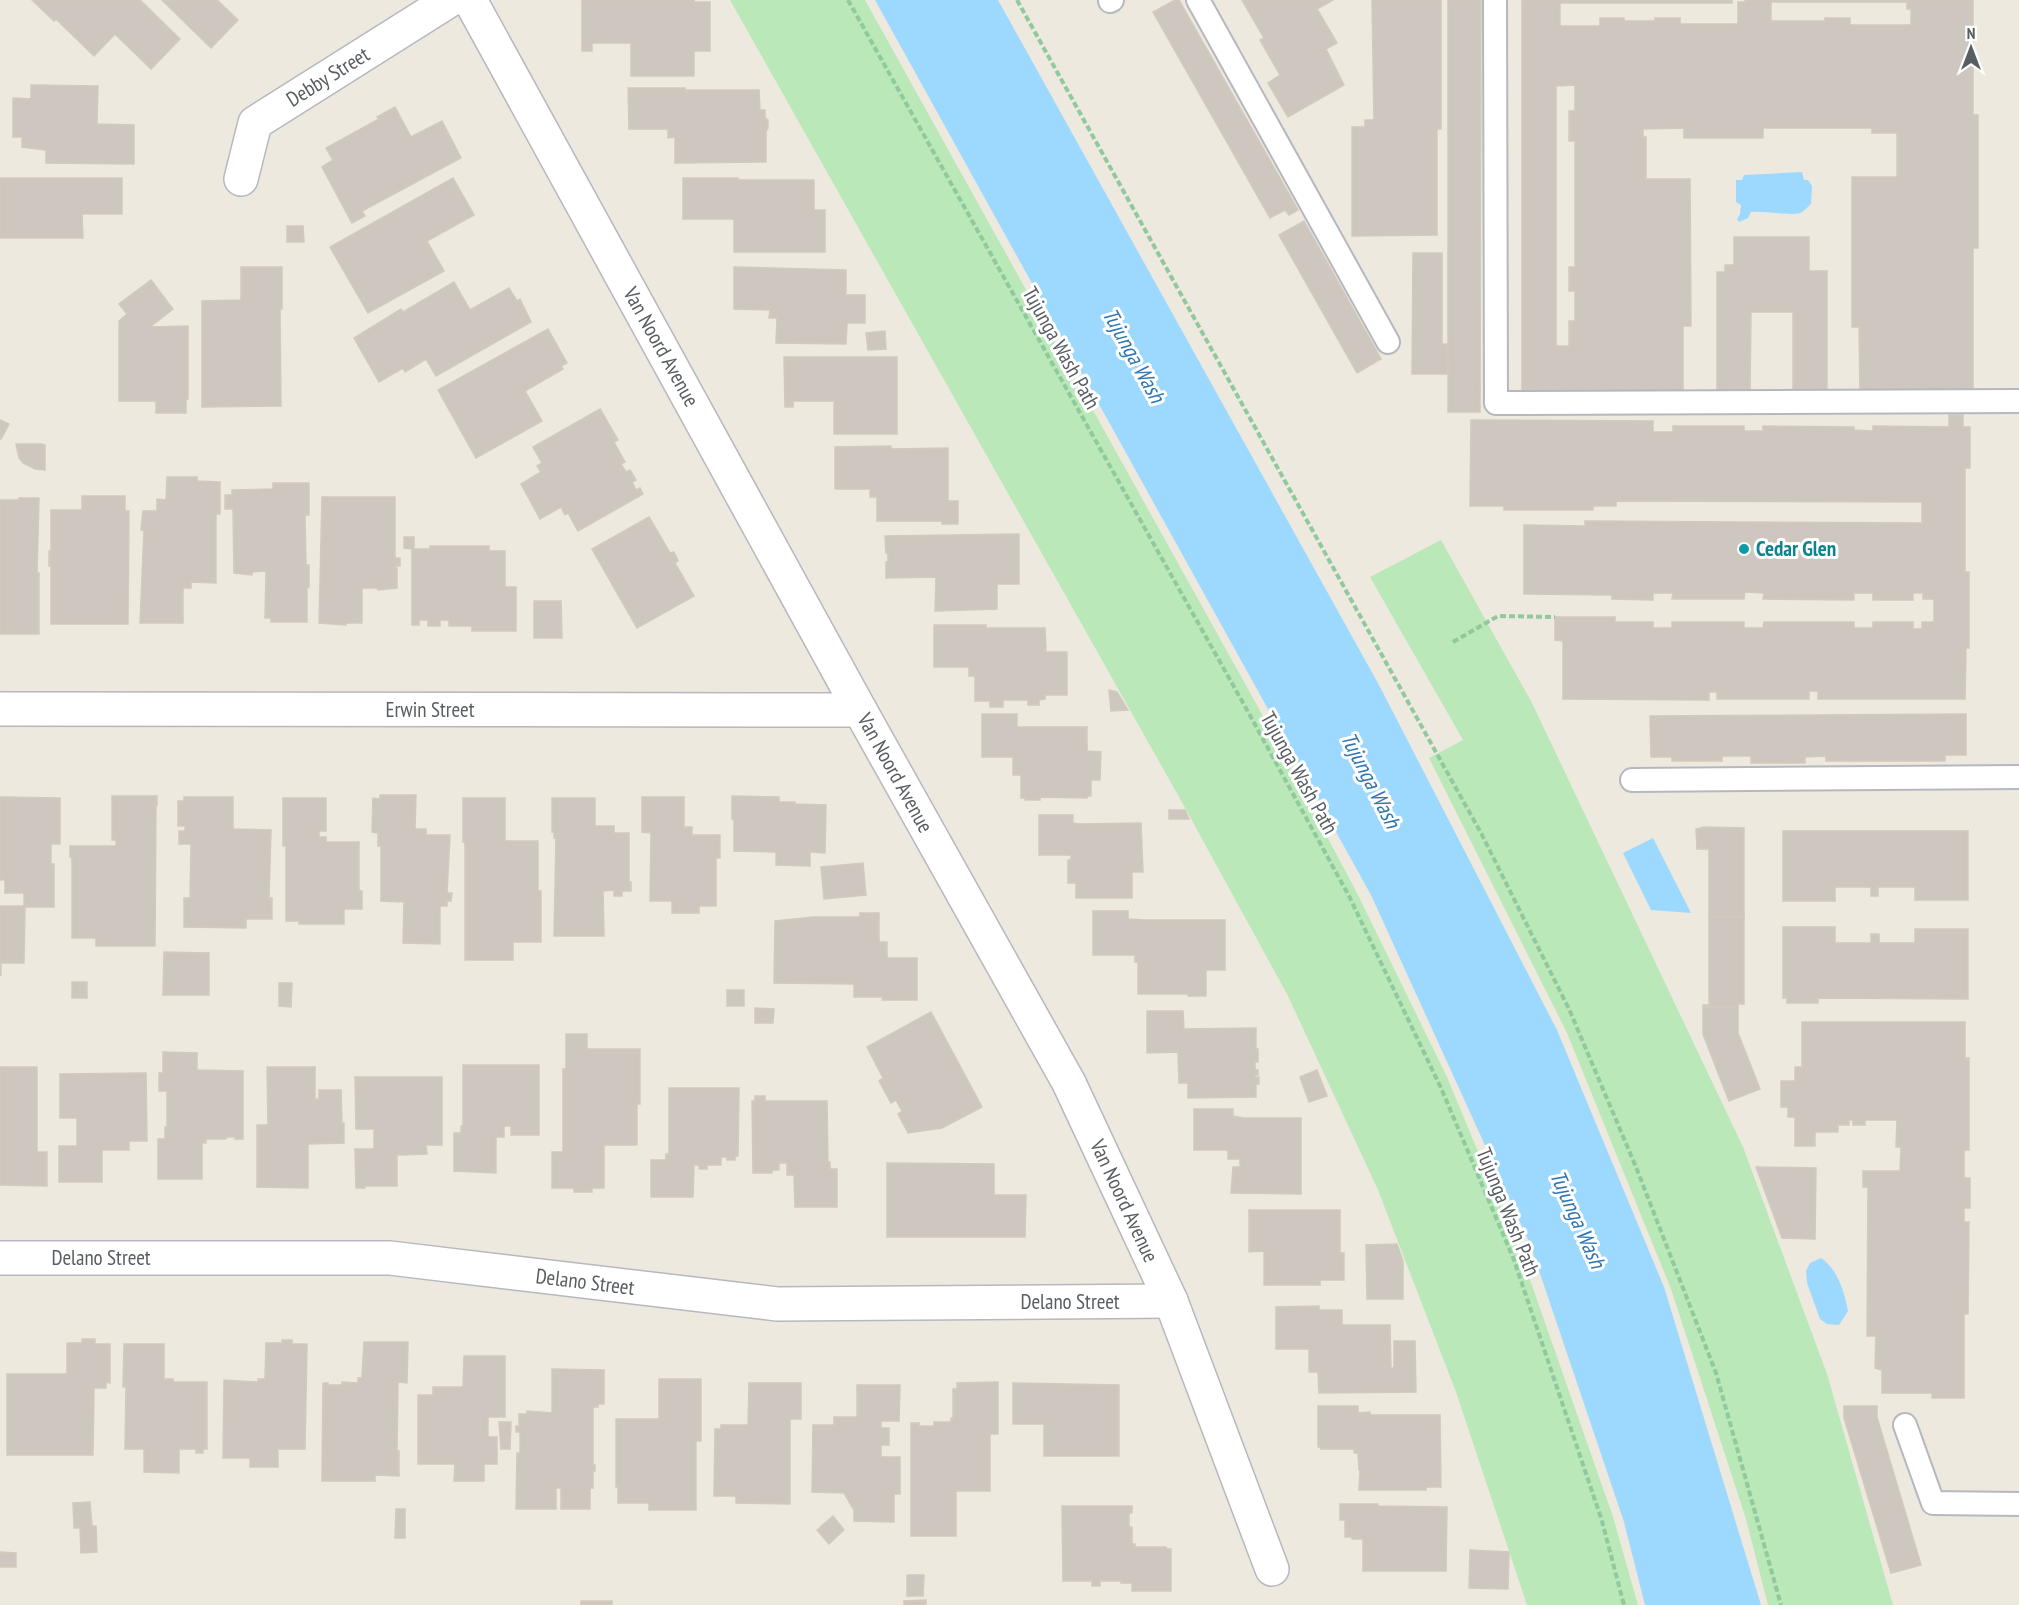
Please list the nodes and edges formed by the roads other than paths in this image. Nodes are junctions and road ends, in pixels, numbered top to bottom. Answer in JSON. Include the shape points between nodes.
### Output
{"nodes":[{"id":1,"x":450,"y":0,"type":"edge"},
{"id":2,"x":470,"y":0,"type":"edge"},
{"id":3,"x":1198,"y":0,"type":"edge"},
{"id":4,"x":1494,"y":0,"type":"edge"},
{"id":5,"x":241,"y":178,"type":"dead end"},
{"id":6,"x":1388,"y":342,"type":"dead end"},
{"id":7,"x":2019,"y":401,"type":"edge"},
{"id":8,"x":0,"y":709,"type":"edge"},
{"id":9,"x":860,"y":710,"type":"junction"},
{"id":10,"x":2019,"y":777,"type":"edge"},
{"id":11,"x":1632,"y":780,"type":"dead end"},
{"id":12,"x":0,"y":1258,"type":"edge"},
{"id":13,"x":1171,"y":1301,"type":"junction"},
{"id":14,"x":1905,"y":1425,"type":"dead end"},
{"id":15,"x":2019,"y":1504,"type":"edge"},
{"id":16,"x":1272,"y":1569,"type":"dead end"}],
"edges":[{"from":1,"to":5,"type":"street","name":"Debby Street","via":[[255,123]]},
{"from":2,"to":9,"type":"street","name":"Van Noord Avenue"},
{"from":3,"to":6,"type":"lane"},
{"from":4,"to":7,"type":"lane","via":[[1496,403]]},
{"from":8,"to":9,"type":"street","name":"Erwin Street"},
{"from":9,"to":13,"type":"street","name":"Van Noord Avenue","via":[[1069,1083]]},
{"from":10,"to":11,"type":"lane"},
{"from":12,"to":13,"type":"street","name":"Delano Street","via":[[390,1258],[777,1304]]},
{"from":13,"to":16,"type":"street","name":"Van Noord Avenue"},
{"from":14,"to":15,"type":"lane","via":[[1933,1503]]}]}
